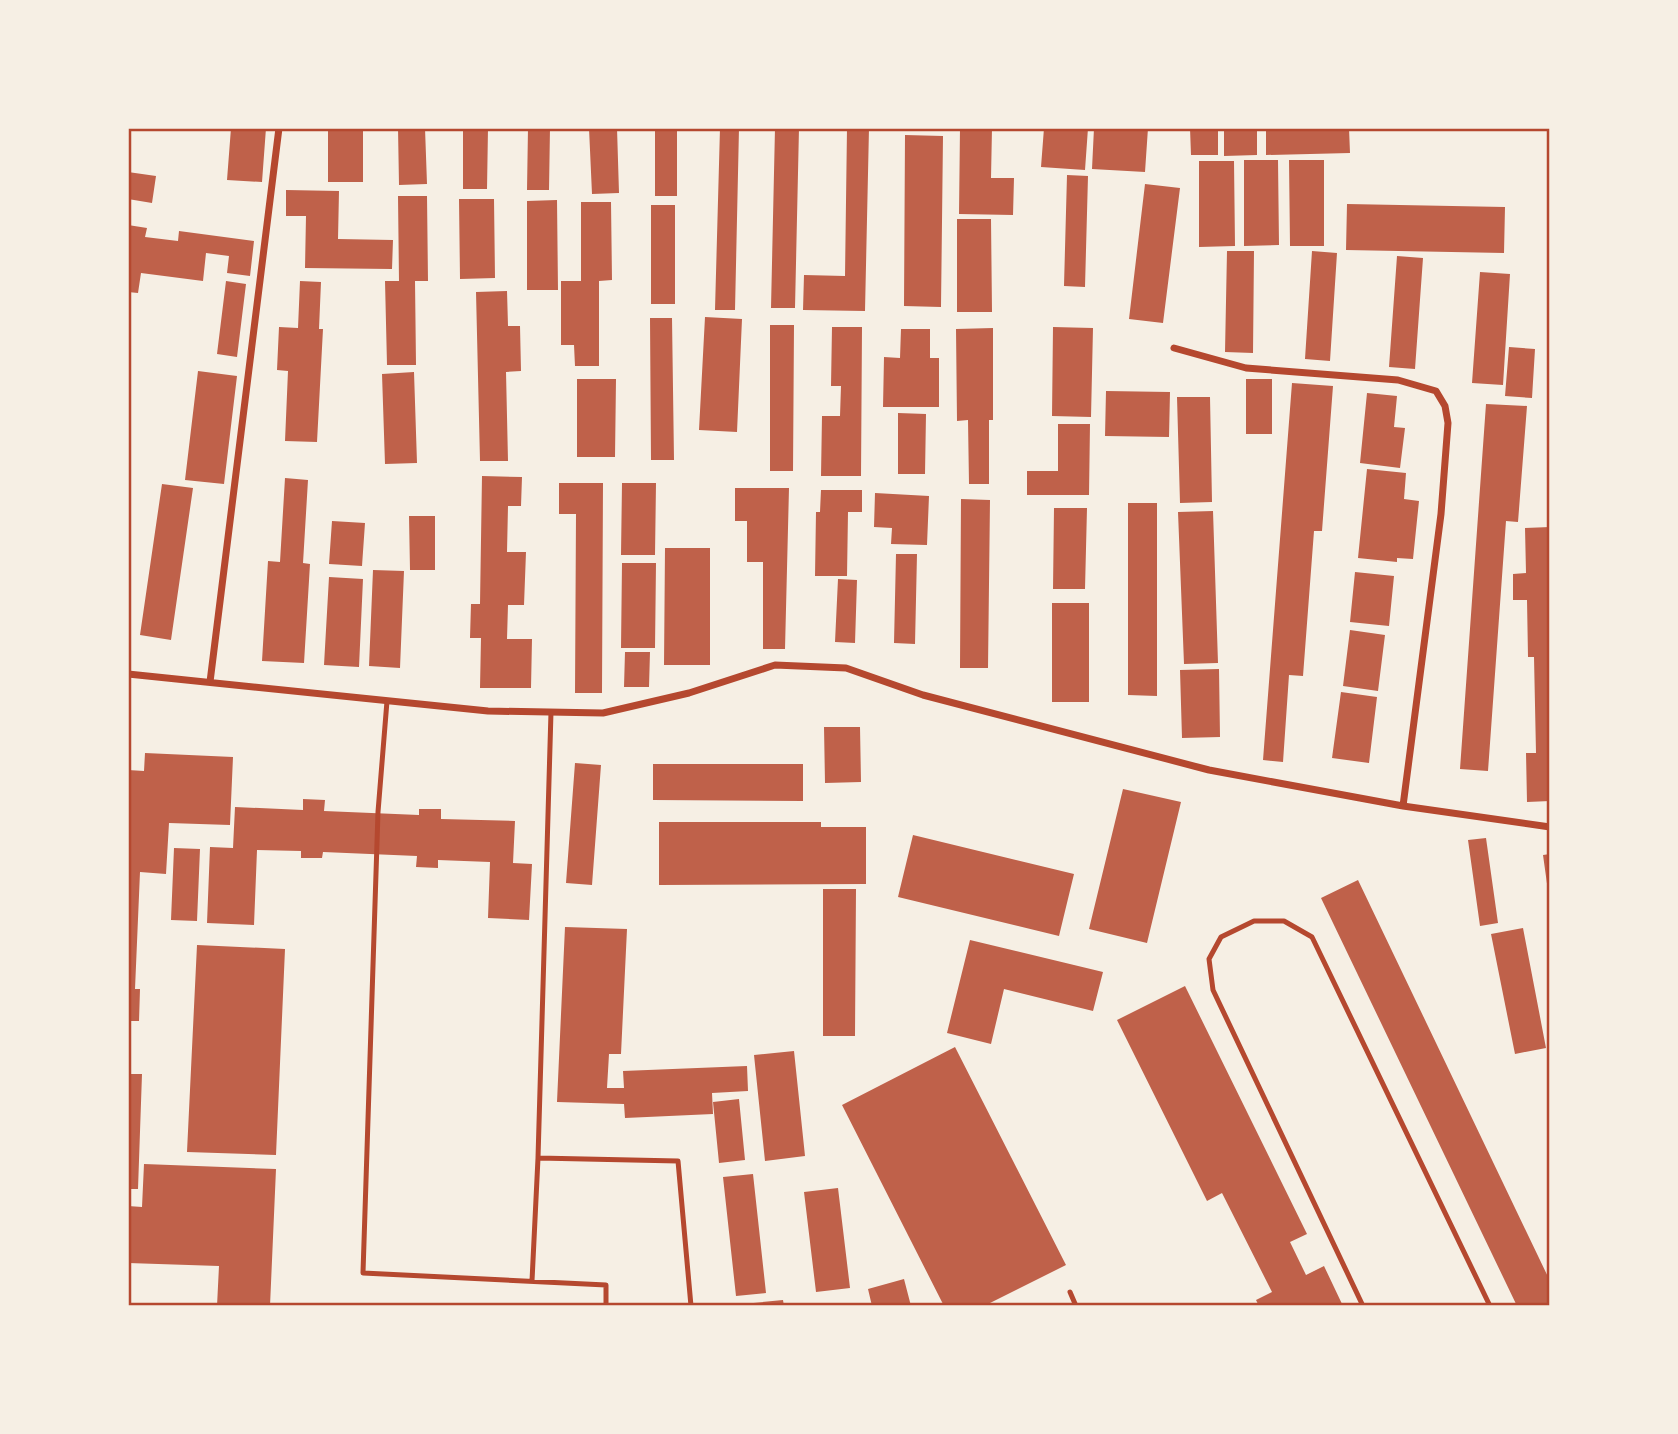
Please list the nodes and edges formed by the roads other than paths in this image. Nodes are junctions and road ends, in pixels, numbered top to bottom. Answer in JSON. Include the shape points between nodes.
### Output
{"nodes":[{"id":1,"x":279,"y":128,"type":"edge"},
{"id":2,"x":1174,"y":348,"type":"dead end"},
{"id":3,"x":128,"y":674,"type":"edge"},
{"id":4,"x":210,"y":682,"type":"junction"},
{"id":5,"x":387,"y":701,"type":"junction"},
{"id":6,"x":551,"y":712,"type":"junction"},
{"id":7,"x":1403,"y":806,"type":"junction"},
{"id":8,"x":1550,"y":827,"type":"edge"},
{"id":9,"x":538,"y":1158,"type":"junction"},
{"id":10,"x":532,"y":1281,"type":"junction"},
{"id":11,"x":1070,"y":1292,"type":"dead end"},
{"id":12,"x":606,"y":1306,"type":"edge"},
{"id":13,"x":691,"y":1306,"type":"edge"},
{"id":14,"x":1076,"y":1306,"type":"edge"},
{"id":15,"x":1363,"y":1306,"type":"edge"},
{"id":16,"x":1490,"y":1306,"type":"edge"}],
"edges":[{"from":1,"to":4,"type":"street"},
{"from":2,"to":7,"type":"street","via":[[1246,368],[1398,380],[1436,391],[1445,406],[1448,423],[1441,514]]},
{"from":3,"to":4,"type":"street"},
{"from":4,"to":5,"type":"street"},
{"from":5,"to":6,"type":"street"},
{"from":5,"to":10,"type":"lane","via":[[378,825],[363,1273]]},
{"from":6,"to":7,"type":"street","via":[[603,713],[689,693],[775,665],[846,668],[923,695],[1209,770]]},
{"from":6,"to":9,"type":"lane"},
{"from":7,"to":8,"type":"street"},
{"from":9,"to":10,"type":"lane"},
{"from":9,"to":13,"type":"lane","via":[[678,1161]]},
{"from":10,"to":12,"type":"lane","via":[[606,1285]]},
{"from":11,"to":14,"type":"lane"},
{"from":15,"to":16,"type":"lane","via":[[1213,990],[1209,958],[1221,937],[1254,921],[1284,921],[1312,937]]}]}
